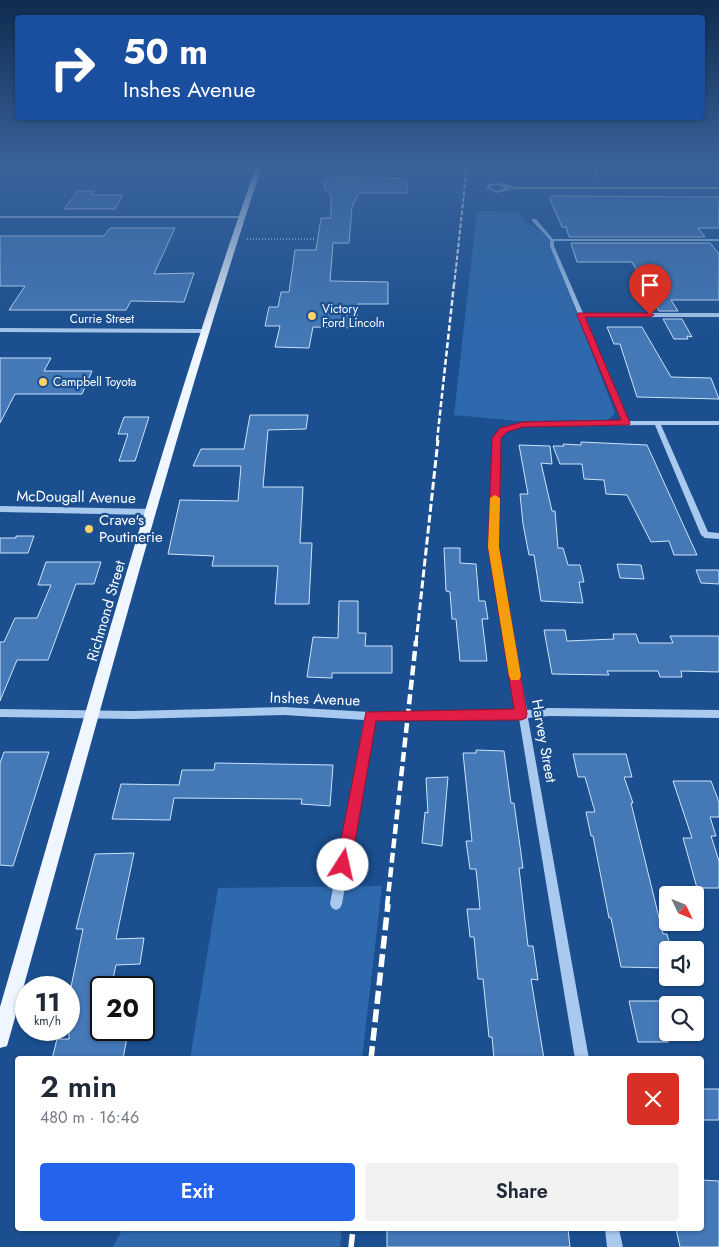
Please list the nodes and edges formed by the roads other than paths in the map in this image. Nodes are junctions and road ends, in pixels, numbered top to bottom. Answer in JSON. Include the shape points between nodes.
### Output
{"nodes":[{"id":1,"x":238,"y":224,"type":"edge"},
{"id":2,"x":538,"y":224,"type":"edge"},
{"id":3,"x":552,"y":240,"type":"junction"},
{"id":4,"x":719,"y":240,"type":"edge"},
{"id":5,"x":581,"y":315,"type":"junction"},
{"id":6,"x":719,"y":315,"type":"edge"},
{"id":7,"x":0,"y":330,"type":"edge"},
{"id":8,"x":204,"y":331,"type":"junction"},
{"id":9,"x":626,"y":423,"type":"junction"},
{"id":10,"x":657,"y":423,"type":"junction"},
{"id":11,"x":719,"y":423,"type":"edge"},
{"id":12,"x":0,"y":510,"type":"edge"},
{"id":13,"x":151,"y":512,"type":"junction"},
{"id":14,"x":719,"y":536,"type":"edge"},
{"id":15,"x":0,"y":713,"type":"edge"},
{"id":16,"x":94,"y":714,"type":"junction"},
{"id":17,"x":521,"y":714,"type":"junction"},
{"id":18,"x":719,"y":714,"type":"edge"},
{"id":19,"x":370,"y":716,"type":"junction"},
{"id":20,"x":336,"y":904,"type":"dead end"},
{"id":21,"x":0,"y":1039,"type":"edge"},
{"id":22,"x":581,"y":1056,"type":"edge"},
{"id":23,"x":612,"y":1231,"type":"edge"},
{"id":24,"x":615,"y":1247,"type":"edge"}],
"edges":[{"from":1,"to":8,"type":"main road","name":"Richmond Street"},
{"from":2,"to":3,"type":"street"},
{"from":3,"to":4,"type":"street"},
{"from":3,"to":5,"type":"street"},
{"from":5,"to":6,"type":"street"},
{"from":5,"to":9,"type":"street"},
{"from":7,"to":8,"type":"street","name":"Currie Street"},
{"from":8,"to":13,"type":"main road","name":"Richmond Street"},
{"from":9,"to":10,"type":"street"},
{"from":9,"to":17,"type":"street","name":"Harvey Street","via":[[523,424],[504,430],[497,438],[494,547]]},
{"from":10,"to":11,"type":"street"},
{"from":10,"to":14,"type":"street","via":[[705,536]]},
{"from":12,"to":13,"type":"street","name":"McDougall Avenue"},
{"from":13,"to":16,"type":"main road","name":"Richmond Street"},
{"from":15,"to":16,"type":"street","name":"Inshes Avenue"},
{"from":16,"to":19,"type":"street","name":"Inshes Avenue","via":[[284,711]]},
{"from":16,"to":21,"type":"main road","name":"Richmond Street"},
{"from":17,"to":18,"type":"street","name":"Inshes Avenue"},
{"from":17,"to":19,"type":"street","name":"Inshes Avenue"},
{"from":17,"to":22,"type":"street","name":"Harvey Street"},
{"from":19,"to":20,"type":"street"},
{"from":23,"to":24,"type":"street"}]}
